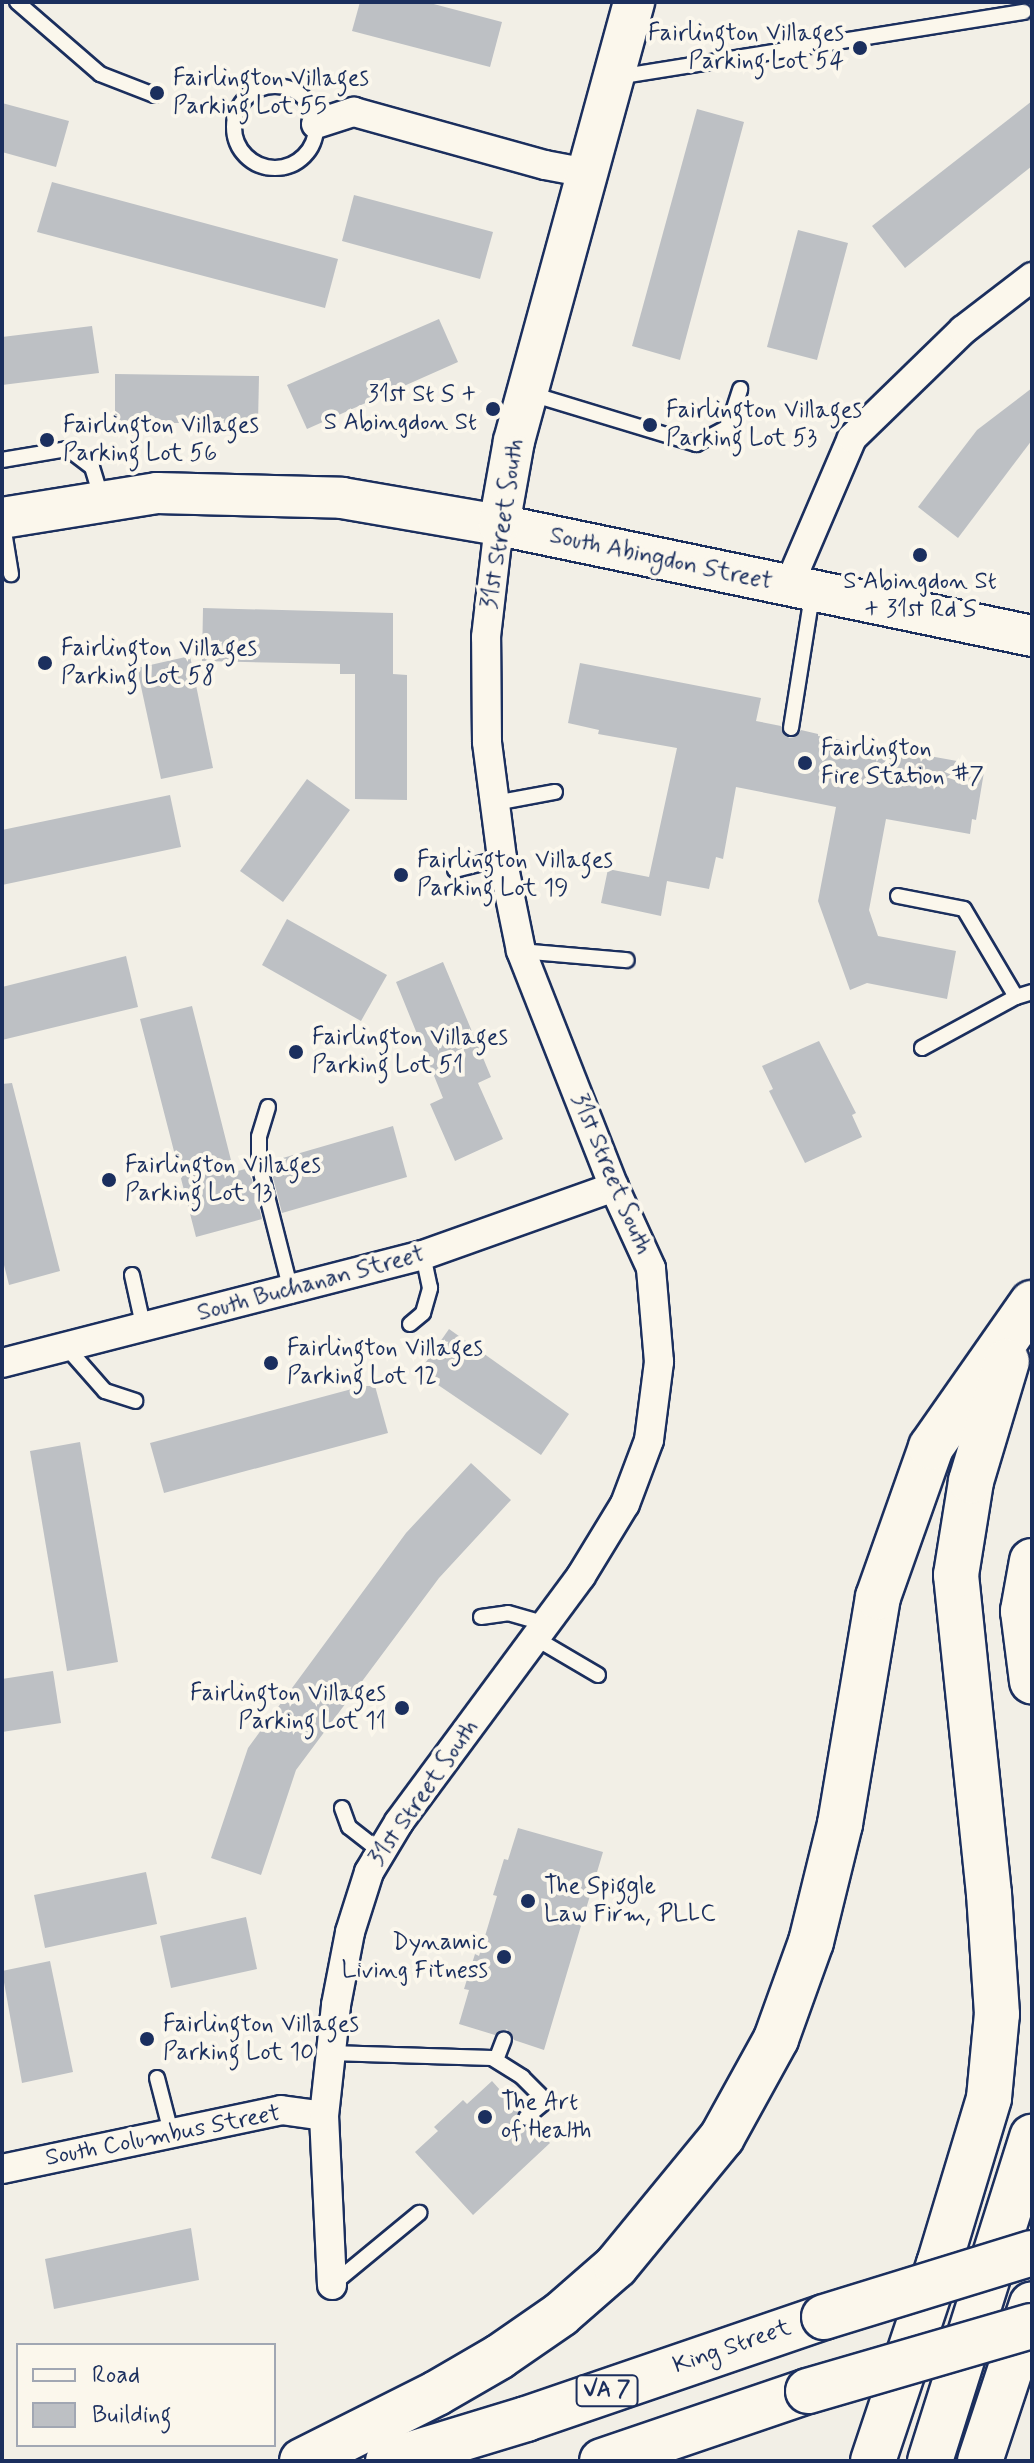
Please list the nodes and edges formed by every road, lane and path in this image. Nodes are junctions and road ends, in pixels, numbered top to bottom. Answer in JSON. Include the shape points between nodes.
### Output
{"nodes":[{"id":1,"x":17,"y":2,"type":"edge"},
{"id":2,"x":634,"y":2,"type":"edge"},
{"id":3,"x":1024,"y":12,"type":"dead end"},
{"id":4,"x":613,"y":78,"type":"junction"},
{"id":5,"x":154,"y":95,"type":"dead end"},
{"id":6,"x":316,"y":124,"type":"junction"},
{"id":7,"x":587,"y":173,"type":"junction"},
{"id":8,"x":1032,"y":277,"type":"edge"},
{"id":9,"x":740,"y":389,"type":"dead end"},
{"id":10,"x":527,"y":393,"type":"junction"},
{"id":11,"x":2,"y":460,"type":"edge"},
{"id":12,"x":103,"y":502,"type":"junction"},
{"id":13,"x":2,"y":518,"type":"edge"},
{"id":14,"x":499,"y":525,"type":"junction"},
{"id":15,"x":11,"y":574,"type":"dead end"},
{"id":16,"x":801,"y":588,"type":"junction"},
{"id":17,"x":1032,"y":636,"type":"edge"},
{"id":18,"x":791,"y":728,"type":"dead end"},
{"id":19,"x":555,"y":792,"type":"dead end"},
{"id":20,"x":495,"y":803,"type":"junction"},
{"id":21,"x":502,"y":858,"type":"junction"},
{"id":22,"x":455,"y":870,"type":"dead end"},
{"id":23,"x":898,"y":896,"type":"dead end"},
{"id":24,"x":521,"y":951,"type":"junction"},
{"id":25,"x":627,"y":960,"type":"dead end"},
{"id":26,"x":1032,"y":992,"type":"edge"},
{"id":27,"x":1016,"y":997,"type":"junction"},
{"id":28,"x":922,"y":1048,"type":"dead end"},
{"id":29,"x":268,"y":1107,"type":"dead end"},
{"id":30,"x":614,"y":1187,"type":"junction"},
{"id":31,"x":423,"y":1255,"type":"junction"},
{"id":32,"x":132,"y":1275,"type":"dead end"},
{"id":33,"x":291,"y":1291,"type":"junction"},
{"id":34,"x":1030,"y":1307,"type":"edge"},
{"id":35,"x":410,"y":1324,"type":"dead end"},
{"id":36,"x":144,"y":1329,"type":"junction"},
{"id":37,"x":68,"y":1349,"type":"junction"},
{"id":38,"x":2,"y":1363,"type":"edge"},
{"id":39,"x":135,"y":1401,"type":"dead end"},
{"id":40,"x":1032,"y":1561,"type":"edge"},
{"id":41,"x":481,"y":1617,"type":"dead end"},
{"id":42,"x":540,"y":1631,"type":"junction"},
{"id":43,"x":598,"y":1675,"type":"dead end"},
{"id":44,"x":1032,"y":1681,"type":"edge"},
{"id":45,"x":342,"y":1808,"type":"dead end"},
{"id":46,"x":380,"y":1851,"type":"junction"},
{"id":47,"x":504,"y":2039,"type":"dead end"},
{"id":48,"x":330,"y":2053,"type":"junction"},
{"id":49,"x":496,"y":2060,"type":"junction"},
{"id":50,"x":157,"y":2078,"type":"dead end"},
{"id":51,"x":324,"y":2116,"type":"junction"},
{"id":52,"x":526,"y":2118,"type":"dead end"},
{"id":53,"x":171,"y":2132,"type":"junction"},
{"id":54,"x":1032,"y":2137,"type":"edge"},
{"id":55,"x":2,"y":2169,"type":"edge"},
{"id":56,"x":419,"y":2213,"type":"dead end"},
{"id":57,"x":1032,"y":2253,"type":"edge"},
{"id":58,"x":332,"y":2285,"type":"joint"},
{"id":59,"x":1032,"y":2304,"type":"edge"},
{"id":60,"x":1032,"y":2326,"type":"edge"},
{"id":61,"x":302,"y":2461,"type":"edge"},
{"id":62,"x":388,"y":2461,"type":"edge"},
{"id":63,"x":602,"y":2461,"type":"edge"},
{"id":64,"x":873,"y":2461,"type":"edge"},
{"id":65,"x":930,"y":2461,"type":"edge"},
{"id":66,"x":980,"y":2461,"type":"edge"}],
"edges":[{"from":1,"to":5,"type":"lane","via":[[100,74]]},
{"from":2,"to":4,"type":"street","name":"31st Street South"},
{"from":3,"to":4,"type":"lane"},
{"from":4,"to":7,"type":"street","name":"31st Street South"},
{"from":6,"to":6,"type":"lane","via":[[302,95],[279,86],[265,87],[242,102],[233,128],[252,163],[277,169],[302,159]]},
{"from":6,"to":7,"type":"street","via":[[354,112]]},
{"from":7,"to":10,"type":"street","name":"31st Street South"},
{"from":8,"to":16,"type":"street","via":[[963,330],[852,438]]},
{"from":9,"to":10,"type":"lane","via":[[728,427],[696,444]]},
{"from":10,"to":14,"type":"street","name":"31st Street South"},
{"from":11,"to":12,"type":"lane","via":[[68,449],[92,467]]},
{"from":12,"to":13,"type":"street","name":"South Abingdon Street"},
{"from":12,"to":14,"type":"street","name":"South Abingdon Street","via":[[157,493],[342,498]]},
{"from":13,"to":15,"type":"lane"},
{"from":14,"to":16,"type":"street","name":"South Abingdon Street"},
{"from":14,"to":20,"type":"street","name":"31st Street South","via":[[486,637],[487,742]]},
{"from":16,"to":17,"type":"street","name":"South Abingdon Street"},
{"from":16,"to":18,"type":"lane"},
{"from":19,"to":20,"type":"lane"},
{"from":20,"to":21,"type":"street","name":"31st Street South"},
{"from":21,"to":22,"type":"lane"},
{"from":21,"to":24,"type":"street","name":"31st Street South"},
{"from":23,"to":27,"type":"lane","via":[[964,909]]},
{"from":24,"to":25,"type":"lane"},
{"from":24,"to":30,"type":"street","name":"31st Street South"},
{"from":26,"to":27,"type":"lane"},
{"from":27,"to":28,"type":"lane"},
{"from":29,"to":33,"type":"lane","via":[[259,1137],[259,1165]]},
{"from":30,"to":31,"type":"street","name":"South Buchanan Street"},
{"from":30,"to":42,"type":"street","name":"31st Street South","via":[[651,1268],[659,1362],[649,1440],[625,1504]]},
{"from":31,"to":33,"type":"street","name":"South Buchanan Street"},
{"from":31,"to":35,"type":"lane","via":[[430,1288],[423,1313]]},
{"from":32,"to":36,"type":"lane"},
{"from":33,"to":36,"type":"street","name":"South Buchanan Street"},
{"from":34,"to":61,"type":"main road","via":[[931,1447],[878,1597],[840,1824],[811,1942],[776,2039],[722,2137],[616,2266],[561,2314],[437,2393]]},
{"from":34,"to":64,"type":"main road","via":[[1000,1378],[971,1481],[956,1575],[997,2014],[989,2098]]},
{"from":36,"to":37,"type":"street","name":"South Buchanan Street"},
{"from":37,"to":38,"type":"street","name":"South Buchanan Street"},
{"from":37,"to":39,"type":"lane","via":[[105,1391]]},
{"from":40,"to":44,"type":"main road","via":[[1023,1611]]},
{"from":41,"to":42,"type":"lane","via":[[508,1613]]},
{"from":42,"to":43,"type":"lane"},
{"from":42,"to":46,"type":"street","name":"31st Street South"},
{"from":45,"to":46,"type":"lane","via":[[349,1827]]},
{"from":46,"to":48,"type":"street","name":"31st Street South","via":[[350,1932]]},
{"from":47,"to":49,"type":"lane"},
{"from":48,"to":49,"type":"lane"},
{"from":48,"to":51,"type":"street","name":"31st Street South"},
{"from":49,"to":52,"type":"lane","via":[[546,2101]]},
{"from":50,"to":53,"type":"lane"},
{"from":51,"to":53,"type":"street","name":"South Columbus Street","via":[[281,2110]]},
{"from":51,"to":58,"type":"street","name":"31st Street South"},
{"from":53,"to":55,"type":"street","name":"South Columbus Street"},
{"from":54,"to":65,"type":"main road"},
{"from":56,"to":58,"type":"lane"},
{"from":57,"to":62,"type":"main road","name":"King Street","number":"VA 7","bridge":true},
{"from":59,"to":66,"type":"main road"},
{"from":60,"to":63,"type":"main road","bridge":true,"via":[[808,2391]]}]}
